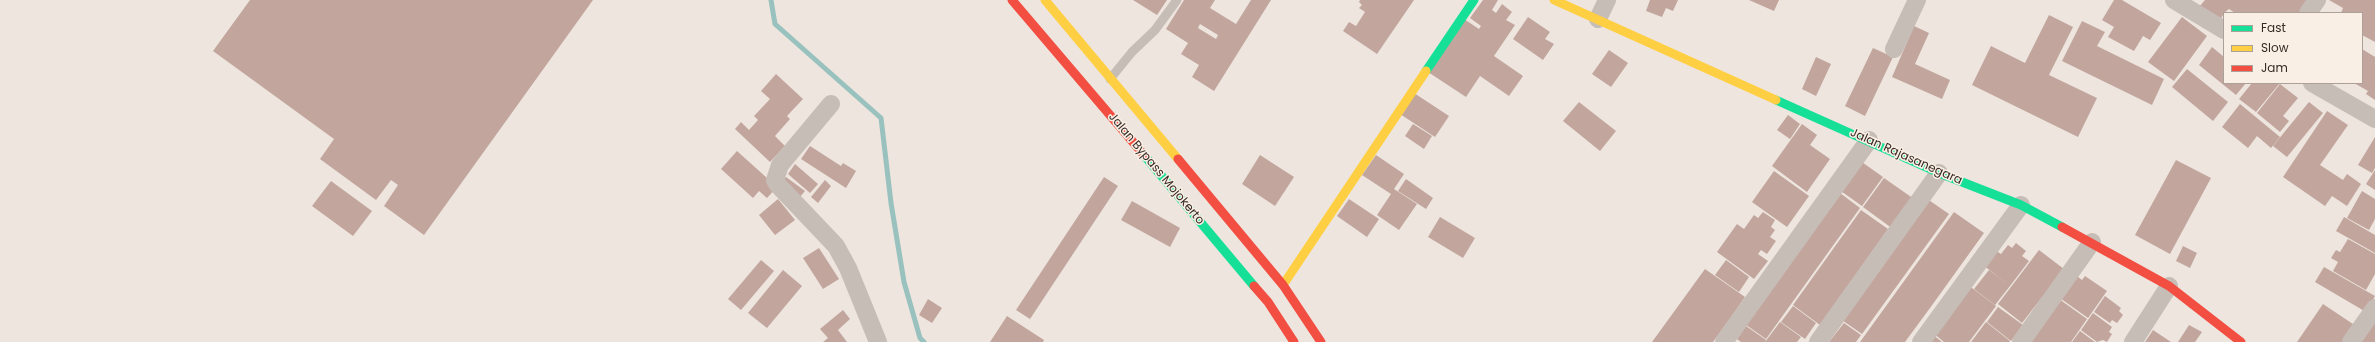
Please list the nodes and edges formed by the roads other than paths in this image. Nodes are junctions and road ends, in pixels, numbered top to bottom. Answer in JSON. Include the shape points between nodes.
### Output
{"nodes":[{"id":1,"x":1012,"y":0,"type":"edge"},
{"id":2,"x":1045,"y":0,"type":"edge"},
{"id":3,"x":1177,"y":0,"type":"edge"},
{"id":4,"x":1474,"y":0,"type":"edge"},
{"id":5,"x":1554,"y":0,"type":"edge"},
{"id":6,"x":1607,"y":0,"type":"edge"},
{"id":7,"x":1917,"y":0,"type":"edge"},
{"id":8,"x":2174,"y":0,"type":"edge"},
{"id":9,"x":2317,"y":0,"type":"edge"},
{"id":10,"x":2309,"y":12,"type":"edge"},
{"id":11,"x":1598,"y":19,"type":"junction"},
{"id":12,"x":2223,"y":29,"type":"edge"},
{"id":13,"x":1894,"y":49,"type":"dead end"},
{"id":14,"x":1110,"y":79,"type":"junction"},
{"id":15,"x":2314,"y":84,"type":"edge"},
{"id":16,"x":831,"y":104,"type":"dead end"},
{"id":17,"x":2375,"y":119,"type":"edge"},
{"id":18,"x":1869,"y":140,"type":"junction"},
{"id":19,"x":1939,"y":172,"type":"junction"},
{"id":20,"x":2021,"y":205,"type":"junction"},
{"id":21,"x":2092,"y":242,"type":"junction"},
{"id":22,"x":1283,"y":284,"type":"junction"},
{"id":23,"x":2169,"y":286,"type":"junction"},
{"id":24,"x":2375,"y":308,"type":"edge"},
{"id":25,"x":878,"y":342,"type":"edge"},
{"id":26,"x":1294,"y":342,"type":"edge"},
{"id":27,"x":1321,"y":342,"type":"edge"},
{"id":28,"x":1724,"y":342,"type":"edge"},
{"id":29,"x":1818,"y":342,"type":"edge"},
{"id":30,"x":1921,"y":342,"type":"edge"},
{"id":31,"x":2021,"y":342,"type":"edge"},
{"id":32,"x":2133,"y":342,"type":"edge"},
{"id":33,"x":2241,"y":342,"type":"edge"},
{"id":34,"x":2351,"y":342,"type":"edge"}],
"edges":[{"from":1,"to":26,"type":"main road","name":"Jalan Bypass Mojokerto","via":[[1268,302]]},
{"from":2,"to":14,"type":"main road","name":"Jalan Bypass Mojokerto"},
{"from":3,"to":14,"type":"lane","via":[[1155,30],[1132,52]]},
{"from":4,"to":22,"type":"main road"},
{"from":5,"to":11,"type":"main road","name":"Jalan Rajasanegara"},
{"from":6,"to":11,"type":"street"},
{"from":7,"to":13,"type":"street"},
{"from":8,"to":12,"type":"street"},
{"from":9,"to":10,"type":"street"},
{"from":11,"to":18,"type":"main road","name":"Jalan Rajasanegara"},
{"from":14,"to":22,"type":"main road","name":"Jalan Bypass Mojokerto"},
{"from":15,"to":17,"type":"street"},
{"from":16,"to":25,"type":"street","via":[[780,165],[776,180],[836,246],[848,268]]},
{"from":18,"to":19,"type":"main road","name":"Jalan Rajasanegara"},
{"from":18,"to":28,"type":"street"},
{"from":19,"to":20,"type":"main road","name":"Jalan Rajasanegara"},
{"from":19,"to":29,"type":"street"},
{"from":20,"to":21,"type":"main road","name":"Jalan Rajasanegara"},
{"from":20,"to":30,"type":"street"},
{"from":21,"to":23,"type":"main road","name":"Jalan Rajasanegara"},
{"from":21,"to":31,"type":"street"},
{"from":22,"to":27,"type":"main road","name":"Jalan Bypass Mojokerto"},
{"from":23,"to":32,"type":"street"},
{"from":23,"to":33,"type":"main road","name":"Jalan Rajasanegara"},
{"from":24,"to":34,"type":"street"}]}
